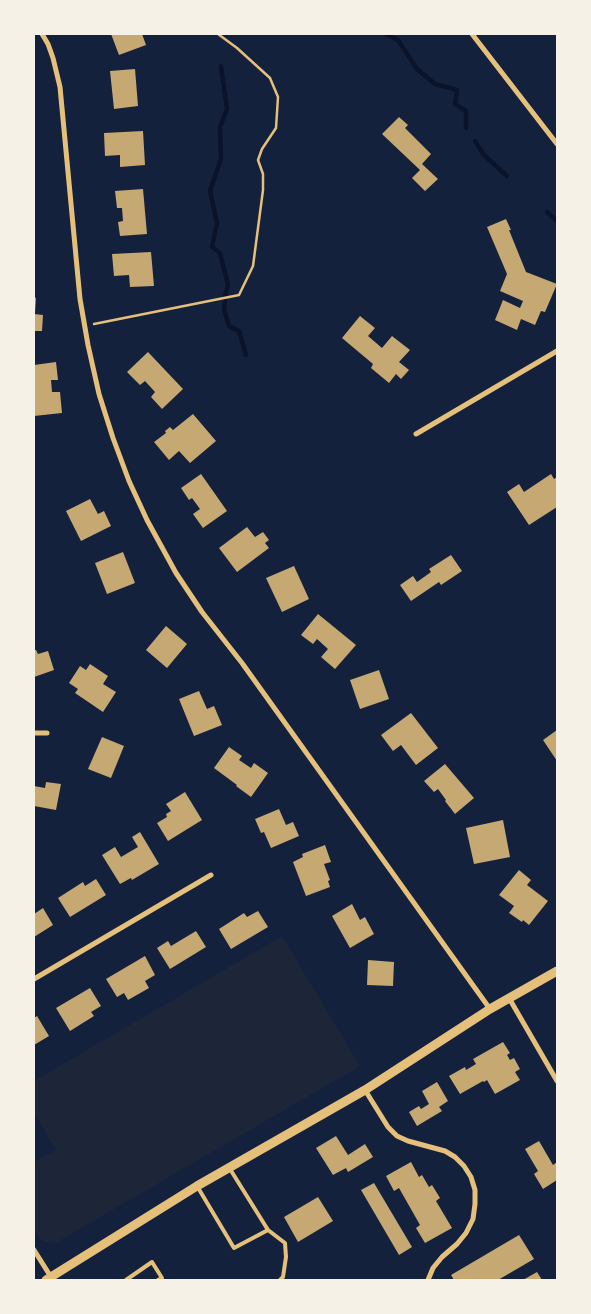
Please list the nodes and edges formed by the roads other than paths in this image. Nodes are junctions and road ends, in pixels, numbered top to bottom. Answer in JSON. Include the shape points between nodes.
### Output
{"nodes":[{"id":1,"x":42,"y":34,"type":"edge"},
{"id":2,"x":472,"y":34,"type":"edge"},
{"id":3,"x":557,"y":144,"type":"edge"},
{"id":4,"x":557,"y":351,"type":"edge"},
{"id":5,"x":416,"y":434,"type":"dead end"},
{"id":6,"x":34,"y":733,"type":"edge"},
{"id":7,"x":46,"y":733,"type":"dead end"},
{"id":8,"x":211,"y":875,"type":"dead end"},
{"id":9,"x":557,"y":971,"type":"edge"},
{"id":10,"x":34,"y":979,"type":"edge"},
{"id":11,"x":509,"y":998,"type":"junction"},
{"id":12,"x":490,"y":1009,"type":"junction"},
{"id":13,"x":557,"y":1081,"type":"edge"},
{"id":14,"x":365,"y":1090,"type":"junction"},
{"id":15,"x":229,"y":1168,"type":"junction"},
{"id":16,"x":197,"y":1186,"type":"junction"},
{"id":17,"x":268,"y":1230,"type":"junction"},
{"id":18,"x":34,"y":1250,"type":"edge"},
{"id":19,"x":50,"y":1279,"type":"edge"},
{"id":20,"x":126,"y":1280,"type":"edge"},
{"id":21,"x":158,"y":1280,"type":"edge"},
{"id":22,"x":280,"y":1280,"type":"edge"},
{"id":23,"x":428,"y":1280,"type":"edge"}],
"edges":[{"from":1,"to":12,"type":"street","via":[[53,58],[60,87],[85,326],[99,394],[129,481],[176,573],[202,612],[242,662]]},
{"from":2,"to":3,"type":"street"},
{"from":4,"to":5,"type":"street"},
{"from":6,"to":7,"type":"street"},
{"from":8,"to":10,"type":"street"},
{"from":9,"to":11,"type":"street"},
{"from":11,"to":12,"type":"street"},
{"from":11,"to":13,"type":"street"},
{"from":12,"to":14,"type":"street"},
{"from":14,"to":15,"type":"street"},
{"from":14,"to":23,"type":"street","via":[[397,1136],[455,1157],[464,1166],[475,1190],[473,1219],[466,1233],[433,1268]]},
{"from":15,"to":16,"type":"street"},
{"from":15,"to":17,"type":"lane"},
{"from":16,"to":17,"type":"lane","via":[[234,1248]]},
{"from":16,"to":19,"type":"street"},
{"from":17,"to":22,"type":"lane","via":[[285,1243],[286,1257]]},
{"from":18,"to":19,"type":"street"},
{"from":20,"to":21,"type":"lane","via":[[152,1262],[162,1278]]}]}
